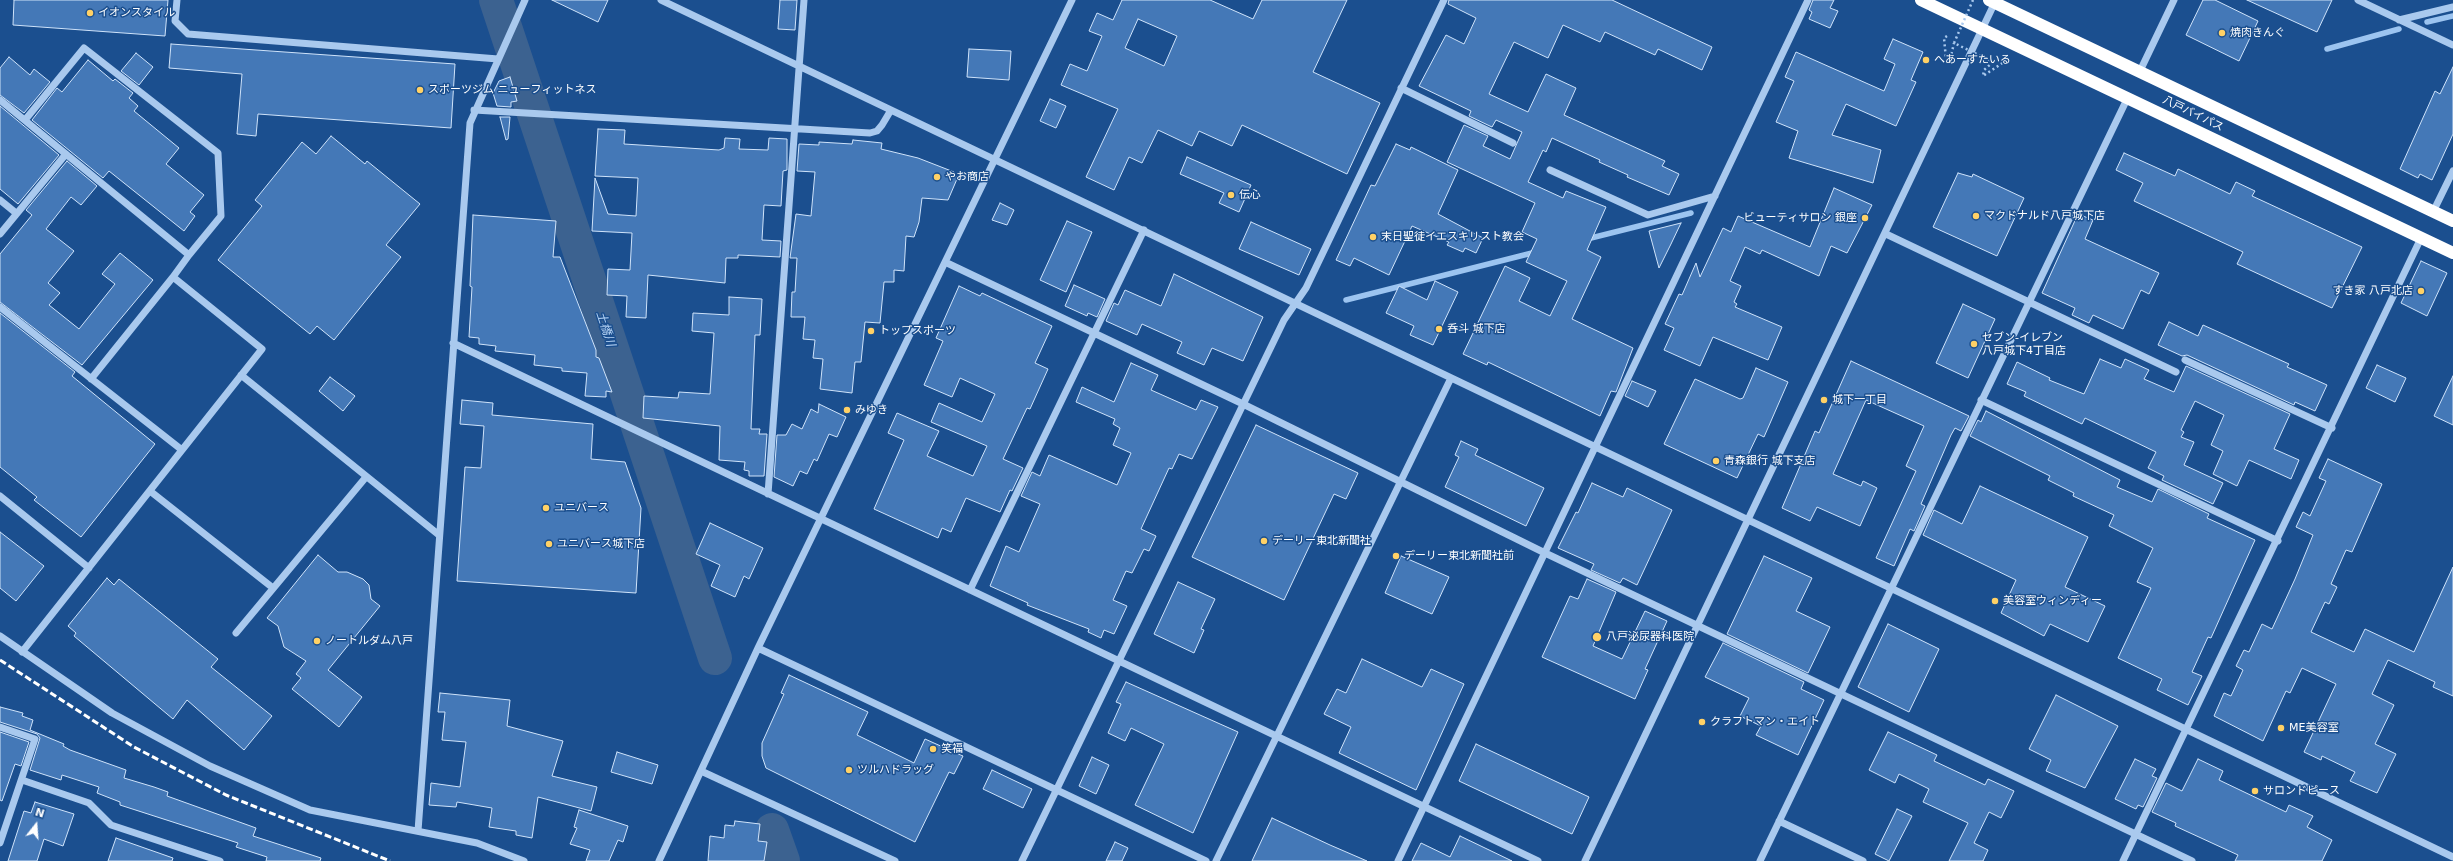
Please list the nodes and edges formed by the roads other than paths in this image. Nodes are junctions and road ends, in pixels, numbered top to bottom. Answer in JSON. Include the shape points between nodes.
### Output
{"nodes":[{"id":1,"x":176,"y":0,"type":"edge"},
{"id":2,"x":524,"y":0,"type":"edge"},
{"id":3,"x":661,"y":0,"type":"edge"},
{"id":4,"x":804,"y":0,"type":"edge"},
{"id":5,"x":1072,"y":0,"type":"edge"},
{"id":6,"x":1444,"y":0,"type":"edge"},
{"id":7,"x":1808,"y":0,"type":"edge"},
{"id":8,"x":1921,"y":0,"type":"edge"},
{"id":9,"x":2174,"y":0,"type":"edge"},
{"id":10,"x":2358,"y":0,"type":"edge"},
{"id":11,"x":1993,"y":1,"type":"edge"},
{"id":12,"x":2453,"y":7,"type":"edge"},
{"id":13,"x":2399,"y":20,"type":"junction"},
{"id":14,"x":1982,"y":30,"type":"junction"},
{"id":15,"x":2453,"y":45,"type":"edge"},
{"id":16,"x":498,"y":59,"type":"junction"},
{"id":17,"x":799,"y":66,"type":"junction"},
{"id":18,"x":2140,"y":71,"type":"junction"},
{"id":19,"x":1401,"y":88,"type":"junction"},
{"id":20,"x":2128,"y":97,"type":"junction"},
{"id":21,"x":0,"y":100,"type":"edge"},
{"id":22,"x":474,"y":110,"type":"junction"},
{"id":23,"x":891,"y":110,"type":"junction"},
{"id":24,"x":24,"y":120,"type":"junction"},
{"id":25,"x":795,"y":130,"type":"junction"},
{"id":26,"x":1513,"y":143,"type":"dead end"},
{"id":27,"x":66,"y":154,"type":"junction"},
{"id":28,"x":995,"y":160,"type":"junction"},
{"id":29,"x":1550,"y":170,"type":"dead end"},
{"id":30,"x":2453,"y":171,"type":"edge"},
{"id":31,"x":1715,"y":196,"type":"junction"},
{"id":32,"x":0,"y":200,"type":"edge"},
{"id":33,"x":2433,"y":212,"type":"junction"},
{"id":34,"x":16,"y":213,"type":"junction"},
{"id":35,"x":2453,"y":221,"type":"edge"},
{"id":36,"x":1144,"y":230,"type":"junction"},
{"id":37,"x":0,"y":234,"type":"edge"},
{"id":38,"x":1886,"y":234,"type":"junction"},
{"id":39,"x":2421,"y":238,"type":"junction"},
{"id":40,"x":2453,"y":253,"type":"edge"},
{"id":41,"x":189,"y":255,"type":"junction"},
{"id":42,"x":945,"y":262,"type":"junction"},
{"id":43,"x":173,"y":277,"type":"junction"},
{"id":44,"x":2028,"y":301,"type":"junction"},
{"id":45,"x":1296,"y":303,"type":"junction"},
{"id":46,"x":0,"y":307,"type":"edge"},
{"id":47,"x":1095,"y":333,"type":"junction"},
{"id":48,"x":453,"y":343,"type":"junction"},
{"id":49,"x":2184,"y":360,"type":"dead end"},
{"id":50,"x":2176,"y":372,"type":"dead end"},
{"id":51,"x":241,"y":375,"type":"junction"},
{"id":52,"x":1451,"y":378,"type":"junction"},
{"id":53,"x":91,"y":379,"type":"junction"},
{"id":54,"x":1981,"y":400,"type":"junction"},
{"id":55,"x":1243,"y":404,"type":"junction"},
{"id":56,"x":2332,"y":428,"type":"junction"},
{"id":57,"x":1595,"y":448,"type":"junction"},
{"id":58,"x":182,"y":450,"type":"junction"},
{"id":59,"x":366,"y":477,"type":"junction"},
{"id":60,"x":1401,"y":482,"type":"junction"},
{"id":61,"x":150,"y":491,"type":"junction"},
{"id":62,"x":768,"y":494,"type":"junction"},
{"id":63,"x":0,"y":496,"type":"edge"},
{"id":64,"x":821,"y":519,"type":"junction"},
{"id":65,"x":1747,"y":520,"type":"junction"},
{"id":66,"x":439,"y":535,"type":"junction"},
{"id":67,"x":2278,"y":541,"type":"junction"},
{"id":68,"x":1543,"y":552,"type":"junction"},
{"id":69,"x":89,"y":568,"type":"junction"},
{"id":70,"x":273,"y":588,"type":"junction"},
{"id":71,"x":970,"y":590,"type":"junction"},
{"id":72,"x":1891,"y":590,"type":"junction"},
{"id":73,"x":1697,"y":626,"type":"junction"},
{"id":74,"x":236,"y":633,"type":"dead end"},
{"id":75,"x":0,"y":636,"type":"edge"},
{"id":76,"x":758,"y":648,"type":"junction"},
{"id":77,"x":22,"y":652,"type":"junction"},
{"id":78,"x":1118,"y":661,"type":"junction"},
{"id":79,"x":1840,"y":694,"type":"junction"},
{"id":80,"x":0,"y":727,"type":"edge"},
{"id":81,"x":2187,"y":729,"type":"junction"},
{"id":82,"x":1277,"y":736,"type":"junction"},
{"id":83,"x":701,"y":771,"type":"junction"},
{"id":84,"x":22,"y":780,"type":"junction"},
{"id":85,"x":1055,"y":790,"type":"junction"},
{"id":86,"x":1424,"y":806,"type":"junction"},
{"id":87,"x":1779,"y":821,"type":"junction"},
{"id":88,"x":418,"y":831,"type":"junction"},
{"id":89,"x":2,"y":834,"type":"edge"},
{"id":90,"x":2136,"y":835,"type":"junction"},
{"id":91,"x":0,"y":843,"type":"edge"},
{"id":92,"x":2453,"y":857,"type":"edge"},
{"id":93,"x":220,"y":861,"type":"edge"},
{"id":94,"x":524,"y":861,"type":"edge"},
{"id":95,"x":659,"y":861,"type":"edge"},
{"id":96,"x":895,"y":861,"type":"edge"},
{"id":97,"x":1022,"y":861,"type":"edge"},
{"id":98,"x":1206,"y":861,"type":"edge"},
{"id":99,"x":1216,"y":861,"type":"edge"},
{"id":100,"x":1398,"y":861,"type":"edge"},
{"id":101,"x":1538,"y":861,"type":"edge"},
{"id":102,"x":1585,"y":861,"type":"edge"},
{"id":103,"x":1760,"y":861,"type":"edge"},
{"id":104,"x":1863,"y":861,"type":"edge"},
{"id":105,"x":2123,"y":861,"type":"edge"},
{"id":106,"x":2192,"y":861,"type":"edge"}],
"edges":[{"from":1,"to":16,"type":"street","via":[[175,21],[188,34]]},
{"from":2,"to":16,"type":"street"},
{"from":3,"to":17,"type":"street"},
{"from":4,"to":17,"type":"street"},
{"from":5,"to":28,"type":"street"},
{"from":6,"to":19,"type":"street"},
{"from":7,"to":31,"type":"street"},
{"from":8,"to":14,"type":"highway","name":"八戸バイパス"},
{"from":9,"to":18,"type":"street"},
{"from":10,"to":13,"type":"street"},
{"from":11,"to":14,"type":"street"},
{"from":11,"to":18,"type":"highway","name":"八戸バイパス"},
{"from":12,"to":13,"type":"street"},
{"from":13,"to":15,"type":"street"},
{"from":14,"to":20,"type":"highway","name":"八戸バイパス"},
{"from":14,"to":38,"type":"street"},
{"from":16,"to":22,"type":"street"},
{"from":17,"to":23,"type":"street"},
{"from":17,"to":25,"type":"street"},
{"from":18,"to":33,"type":"highway","name":"八戸バイパス"},
{"from":19,"to":26,"type":"street"},
{"from":19,"to":45,"type":"street","via":[[1306,288]]},
{"from":20,"to":39,"type":"highway","name":"八戸バイパス"},
{"from":20,"to":44,"type":"street"},
{"from":21,"to":24,"type":"street"},
{"from":22,"to":25,"type":"street"},
{"from":22,"to":48,"type":"street","via":[[470,123]]},
{"from":23,"to":25,"type":"street","via":[[877,131],[870,133]]},
{"from":23,"to":28,"type":"street"},
{"from":24,"to":27,"type":"street"},
{"from":24,"to":41,"type":"street","via":[[84,48],[218,153],[220,216]]},
{"from":25,"to":62,"type":"street"},
{"from":27,"to":34,"type":"street"},
{"from":27,"to":41,"type":"street"},
{"from":28,"to":36,"type":"street"},
{"from":28,"to":42,"type":"street"},
{"from":29,"to":31,"type":"street","via":[[1648,215]]},
{"from":30,"to":33,"type":"street"},
{"from":31,"to":57,"type":"street"},
{"from":32,"to":34,"type":"street"},
{"from":33,"to":35,"type":"highway","name":"八戸バイパス"},
{"from":34,"to":37,"type":"street"},
{"from":36,"to":45,"type":"street"},
{"from":36,"to":47,"type":"street"},
{"from":38,"to":44,"type":"street"},
{"from":38,"to":65,"type":"street"},
{"from":39,"to":40,"type":"highway","name":"八戸バイパス"},
{"from":39,"to":56,"type":"street"},
{"from":41,"to":43,"type":"street"},
{"from":42,"to":47,"type":"street"},
{"from":42,"to":64,"type":"street"},
{"from":43,"to":51,"type":"street","via":[[262,349]]},
{"from":43,"to":53,"type":"street"},
{"from":44,"to":50,"type":"street"},
{"from":44,"to":54,"type":"street"},
{"from":45,"to":52,"type":"street"},
{"from":45,"to":55,"type":"street","via":[[1284,320]]},
{"from":46,"to":53,"type":"street"},
{"from":47,"to":55,"type":"street"},
{"from":47,"to":71,"type":"street"},
{"from":48,"to":62,"type":"street"},
{"from":48,"to":66,"type":"street"},
{"from":49,"to":56,"type":"street"},
{"from":51,"to":58,"type":"street"},
{"from":51,"to":59,"type":"street"},
{"from":52,"to":57,"type":"street"},
{"from":52,"to":60,"type":"street"},
{"from":53,"to":58,"type":"street"},
{"from":54,"to":67,"type":"street"},
{"from":54,"to":72,"type":"street"},
{"from":55,"to":60,"type":"street"},
{"from":55,"to":78,"type":"street"},
{"from":56,"to":67,"type":"street"},
{"from":57,"to":65,"type":"street"},
{"from":57,"to":68,"type":"street"},
{"from":58,"to":61,"type":"street"},
{"from":59,"to":66,"type":"street"},
{"from":59,"to":70,"type":"street"},
{"from":60,"to":68,"type":"street"},
{"from":60,"to":82,"type":"street"},
{"from":61,"to":69,"type":"street"},
{"from":61,"to":70,"type":"street"},
{"from":62,"to":64,"type":"street"},
{"from":63,"to":69,"type":"street"},
{"from":64,"to":71,"type":"street"},
{"from":64,"to":76,"type":"street"},
{"from":65,"to":72,"type":"street"},
{"from":65,"to":73,"type":"street"},
{"from":66,"to":88,"type":"street"},
{"from":67,"to":81,"type":"street"},
{"from":68,"to":73,"type":"street"},
{"from":68,"to":86,"type":"street"},
{"from":69,"to":77,"type":"street"},
{"from":70,"to":74,"type":"street"},
{"from":71,"to":78,"type":"street"},
{"from":72,"to":79,"type":"street"},
{"from":72,"to":81,"type":"street"},
{"from":73,"to":79,"type":"street"},
{"from":73,"to":102,"type":"street"},
{"from":75,"to":77,"type":"street"},
{"from":76,"to":83,"type":"street"},
{"from":76,"to":85,"type":"street"},
{"from":77,"to":88,"type":"street","via":[[112,713],[210,766],[310,810]]},
{"from":78,"to":82,"type":"street"},
{"from":78,"to":85,"type":"street"},
{"from":79,"to":87,"type":"street"},
{"from":79,"to":90,"type":"street"},
{"from":80,"to":84,"type":"street","via":[[35,739]]},
{"from":81,"to":90,"type":"street"},
{"from":81,"to":92,"type":"street"},
{"from":82,"to":86,"type":"street"},
{"from":82,"to":99,"type":"street"},
{"from":83,"to":95,"type":"street"},
{"from":83,"to":96,"type":"street"},
{"from":84,"to":89,"type":"street"},
{"from":84,"to":93,"type":"street","via":[[89,803],[111,825]]},
{"from":85,"to":97,"type":"street"},
{"from":85,"to":98,"type":"street"},
{"from":86,"to":100,"type":"street"},
{"from":86,"to":101,"type":"street"},
{"from":87,"to":103,"type":"street"},
{"from":87,"to":104,"type":"street"},
{"from":88,"to":94,"type":"street","via":[[477,843]]},
{"from":89,"to":91,"type":"street"},
{"from":90,"to":105,"type":"street"},
{"from":90,"to":106,"type":"street"}]}
